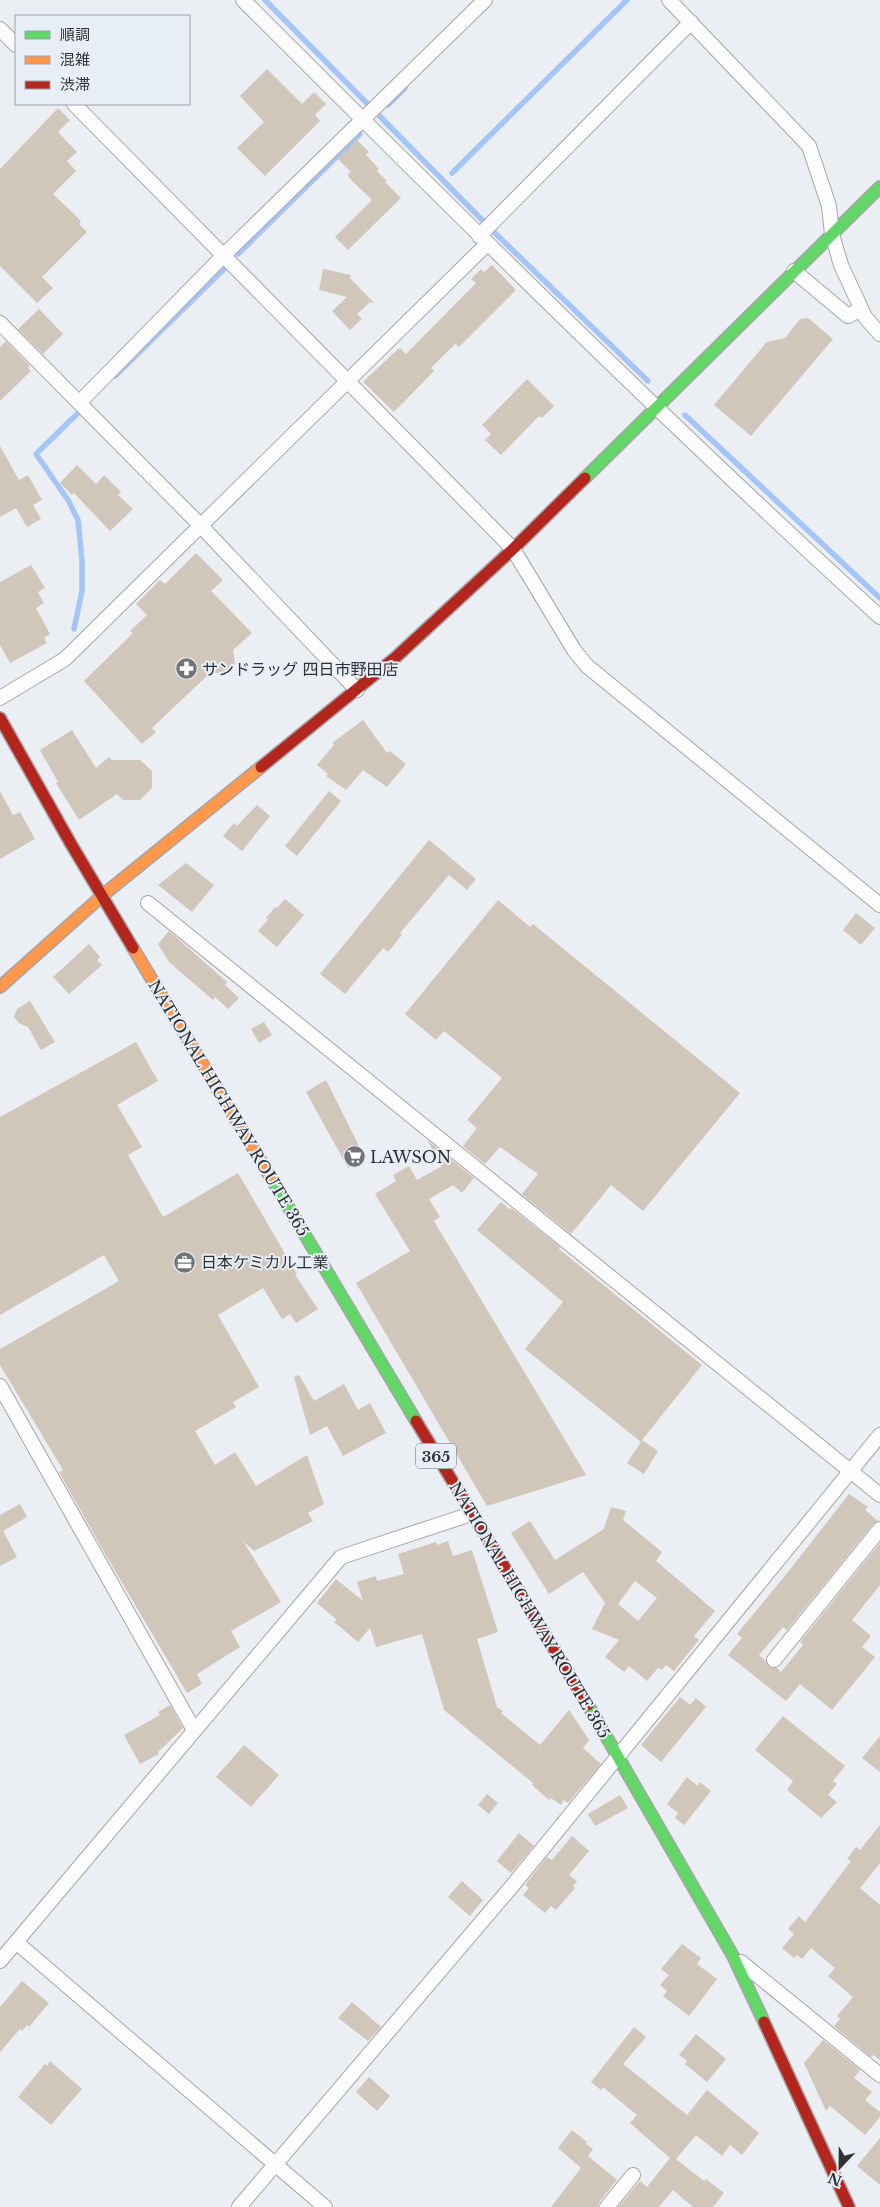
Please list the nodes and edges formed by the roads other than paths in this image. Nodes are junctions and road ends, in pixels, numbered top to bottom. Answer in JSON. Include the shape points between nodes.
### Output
{"nodes":[{"id":1,"x":243,"y":0,"type":"edge"},
{"id":2,"x":485,"y":0,"type":"edge"},
{"id":3,"x":669,"y":0,"type":"edge"},
{"id":4,"x":691,"y":22,"type":"junction"},
{"id":5,"x":0,"y":29,"type":"edge"},
{"id":6,"x":15,"y":44,"type":"edge"},
{"id":7,"x":75,"y":105,"type":"edge"},
{"id":8,"x":364,"y":119,"type":"junction"},
{"id":9,"x":880,"y":187,"type":"edge"},
{"id":10,"x":832,"y":234,"type":"junction"},
{"id":11,"x":482,"y":238,"type":"junction"},
{"id":12,"x":224,"y":254,"type":"junction"},
{"id":13,"x":794,"y":271,"type":"junction"},
{"id":14,"x":861,"y":308,"type":"junction"},
{"id":15,"x":0,"y":323,"type":"edge"},
{"id":16,"x":880,"y":334,"type":"edge"},
{"id":17,"x":347,"y":380,"type":"junction"},
{"id":18,"x":78,"y":403,"type":"junction"},
{"id":19,"x":658,"y":406,"type":"junction"},
{"id":20,"x":200,"y":525,"type":"junction"},
{"id":21,"x":514,"y":548,"type":"junction"},
{"id":22,"x":880,"y":617,"type":"edge"},
{"id":23,"x":356,"y":690,"type":"junction"},
{"id":24,"x":0,"y":698,"type":"edge"},
{"id":25,"x":0,"y":718,"type":"edge"},
{"id":26,"x":103,"y":895,"type":"junction"},
{"id":27,"x":148,"y":903,"type":"dead end"},
{"id":28,"x":880,"y":905,"type":"edge"},
{"id":29,"x":0,"y":987,"type":"edge"},
{"id":30,"x":0,"y":1386,"type":"edge"},
{"id":31,"x":880,"y":1435,"type":"edge"},
{"id":32,"x":850,"y":1471,"type":"junction"},
{"id":33,"x":880,"y":1495,"type":"edge"},
{"id":34,"x":471,"y":1514,"type":"junction"},
{"id":35,"x":880,"y":1529,"type":"edge"},
{"id":36,"x":774,"y":1660,"type":"dead end"},
{"id":37,"x":194,"y":1730,"type":"junction"},
{"id":38,"x":619,"y":1756,"type":"junction"},
{"id":39,"x":16,"y":1942,"type":"junction"},
{"id":40,"x":733,"y":1956,"type":"junction"},
{"id":41,"x":0,"y":1962,"type":"edge"},
{"id":42,"x":880,"y":2075,"type":"edge"},
{"id":43,"x":275,"y":2165,"type":"junction"},
{"id":44,"x":633,"y":2175,"type":"dead end"},
{"id":45,"x":239,"y":2207,"type":"edge"},
{"id":46,"x":325,"y":2207,"type":"edge"},
{"id":47,"x":607,"y":2207,"type":"edge"},
{"id":48,"x":849,"y":2207,"type":"edge"}],
"edges":[{"from":1,"to":8,"type":"street"},
{"from":2,"to":8,"type":"street"},
{"from":3,"to":4,"type":"street"},
{"from":4,"to":10,"type":"street","via":[[809,146],[829,206]]},
{"from":4,"to":11,"type":"street","via":[[497,217]]},
{"from":5,"to":6,"type":"street"},
{"from":7,"to":12,"type":"street"},
{"from":8,"to":11,"type":"street"},
{"from":8,"to":12,"type":"street"},
{"from":9,"to":10,"type":"main road"},
{"from":10,"to":13,"type":"main road"},
{"from":10,"to":14,"type":"street","via":[[841,265]]},
{"from":11,"to":17,"type":"street"},
{"from":11,"to":19,"type":"street"},
{"from":12,"to":17,"type":"street"},
{"from":12,"to":18,"type":"street"},
{"from":13,"to":14,"type":"street","via":[[848,316]]},
{"from":13,"to":19,"type":"main road"},
{"from":14,"to":16,"type":"street"},
{"from":15,"to":18,"type":"street"},
{"from":17,"to":20,"type":"street"},
{"from":17,"to":21,"type":"street"},
{"from":18,"to":20,"type":"street"},
{"from":19,"to":21,"type":"main road"},
{"from":19,"to":22,"type":"street"},
{"from":20,"to":23,"type":"street"},
{"from":20,"to":24,"type":"street","via":[[65,659]]},
{"from":21,"to":23,"type":"main road","via":[[396,658]]},
{"from":21,"to":28,"type":"street","via":[[574,650],[587,666]]},
{"from":23,"to":26,"type":"main road"},
{"from":25,"to":26,"type":"main road","name":"NATIONAL HIGHWAY ROUTE 365","number":"365"},
{"from":26,"to":29,"type":"main road"},
{"from":26,"to":34,"type":"main road","name":"NATIONAL HIGHWAY ROUTE 365","number":"365"},
{"from":27,"to":32,"type":"street"},
{"from":30,"to":37,"type":"street"},
{"from":31,"to":32,"type":"street"},
{"from":32,"to":33,"type":"street"},
{"from":32,"to":38,"type":"street"},
{"from":34,"to":37,"type":"street","via":[[341,1557]]},
{"from":34,"to":38,"type":"main road","name":"NATIONAL HIGHWAY ROUTE 365","number":"365"},
{"from":35,"to":36,"type":"street"},
{"from":37,"to":39,"type":"street"},
{"from":38,"to":40,"type":"main road","name":"NATIONAL HIGHWAY ROUTE 365","number":"365"},
{"from":38,"to":43,"type":"street"},
{"from":39,"to":41,"type":"street"},
{"from":39,"to":43,"type":"street"},
{"from":40,"to":42,"type":"street"},
{"from":40,"to":48,"type":"main road","name":"NATIONAL HIGHWAY ROUTE 365","number":"365"},
{"from":43,"to":45,"type":"street"},
{"from":43,"to":46,"type":"street"},
{"from":44,"to":47,"type":"street"}]}
